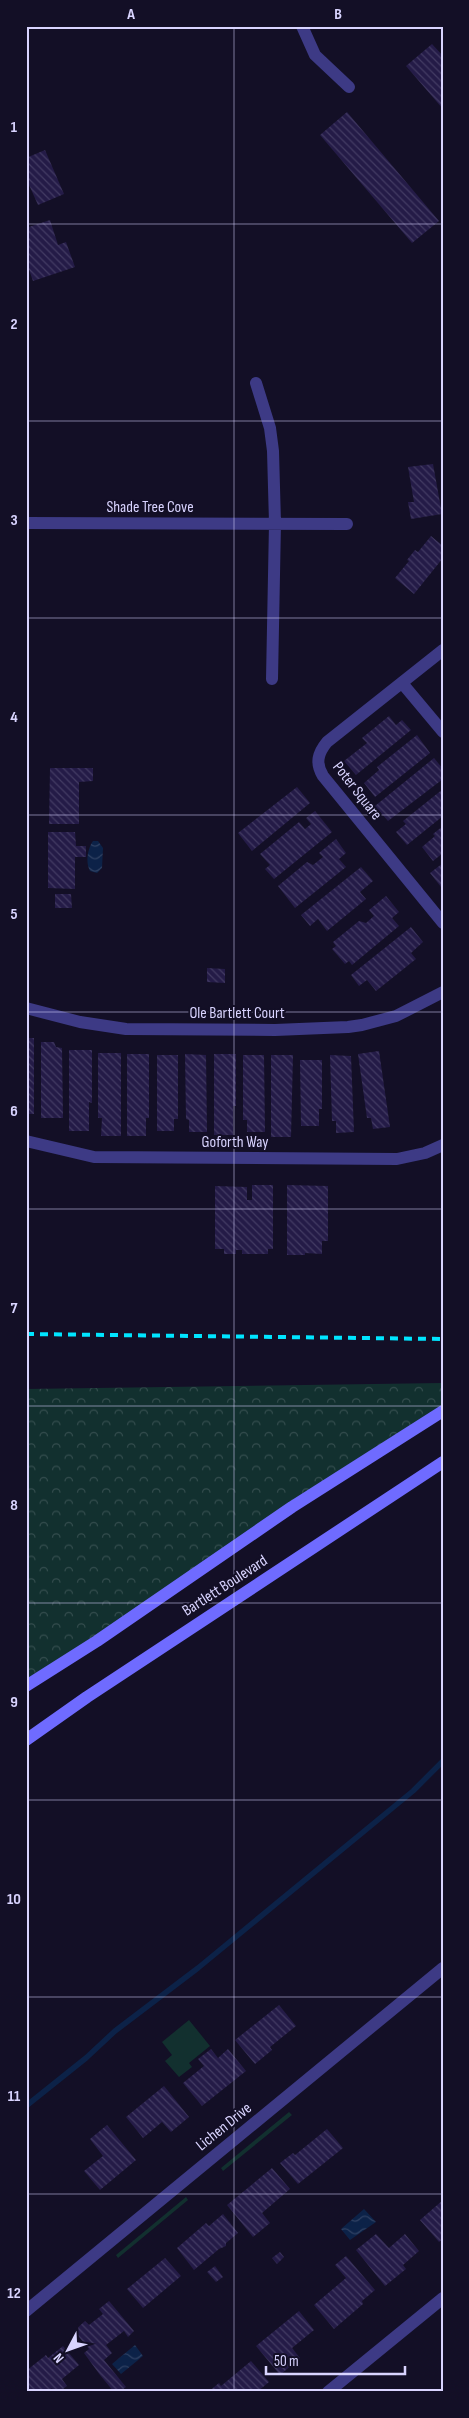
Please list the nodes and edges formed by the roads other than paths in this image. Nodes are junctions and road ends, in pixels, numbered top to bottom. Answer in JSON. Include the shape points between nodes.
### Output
{"nodes":[{"id":1,"x":302,"y":26,"type":"edge"},
{"id":2,"x":349,"y":87,"type":"dead end"},
{"id":3,"x":256,"y":383,"type":"dead end"},
{"id":4,"x":275,"y":523,"type":"junction"},
{"id":5,"x":26,"y":524,"type":"edge"},
{"id":6,"x":347,"y":524,"type":"dead end"},
{"id":7,"x":443,"y":650,"type":"edge"},
{"id":8,"x":272,"y":679,"type":"dead end"},
{"id":9,"x":402,"y":682,"type":"junction"},
{"id":10,"x":443,"y":732,"type":"edge"},
{"id":11,"x":443,"y":923,"type":"edge"},
{"id":12,"x":443,"y":992,"type":"edge"},
{"id":13,"x":26,"y":1008,"type":"edge"},
{"id":14,"x":26,"y":1141,"type":"edge"},
{"id":15,"x":443,"y":1145,"type":"edge"},
{"id":16,"x":443,"y":1411,"type":"edge"},
{"id":17,"x":443,"y":1462,"type":"edge"},
{"id":18,"x":26,"y":1686,"type":"edge"},
{"id":19,"x":26,"y":1740,"type":"edge"},
{"id":20,"x":443,"y":1968,"type":"edge"},
{"id":21,"x":443,"y":2298,"type":"edge"},
{"id":22,"x":26,"y":2311,"type":"edge"},
{"id":23,"x":328,"y":2392,"type":"edge"}],
"edges":[{"from":1,"to":2,"type":"street","via":[[315,55]]},
{"from":3,"to":4,"type":"street","via":[[270,428]]},
{"from":4,"to":5,"type":"street","name":"Shade Tree Cove"},
{"from":4,"to":6,"type":"street","name":"Shade Tree Cove"},
{"from":4,"to":8,"type":"street"},
{"from":7,"to":9,"type":"street","name":"Poter Square"},
{"from":9,"to":10,"type":"street"},
{"from":9,"to":11,"type":"street","name":"Poter Square","via":[[327,742],[321,750],[318,766]]},
{"from":12,"to":13,"type":"street","name":"Ole Bartlett Court","via":[[377,1022],[348,1027],[275,1030],[126,1030]]},
{"from":14,"to":15,"type":"street","name":"Goforth Way","via":[[94,1157],[143,1158],[398,1159]]},
{"from":16,"to":18,"type":"main road","name":"Bartlett Boulevard","via":[[292,1506],[97,1641]]},
{"from":17,"to":19,"type":"main road","name":"Bartlett Boulevard"},
{"from":20,"to":22,"type":"street","name":"Lichen Drive"},
{"from":21,"to":23,"type":"street"}]}
